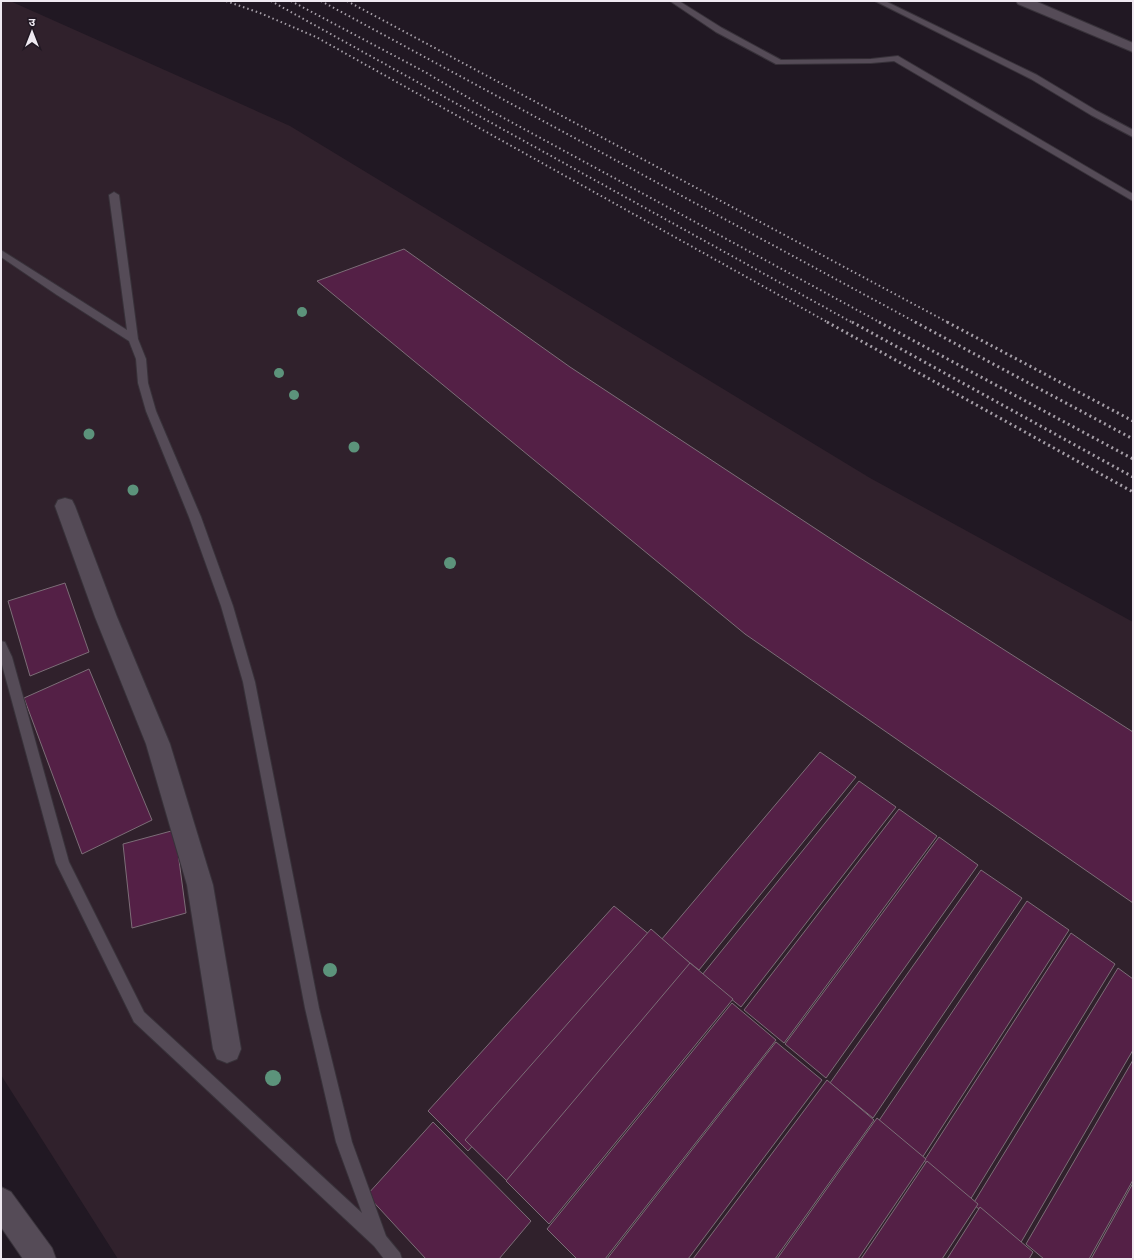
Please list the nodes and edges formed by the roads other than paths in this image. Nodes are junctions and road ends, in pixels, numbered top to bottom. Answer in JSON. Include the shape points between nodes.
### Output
{"nodes":[{"id":1,"x":674,"y":1,"type":"edge"},
{"id":2,"x":879,"y":1,"type":"edge"},
{"id":3,"x":1023,"y":1,"type":"edge"},
{"id":4,"x":1133,"y":48,"type":"edge"},
{"id":5,"x":1133,"y":134,"type":"edge"},
{"id":6,"x":114,"y":195,"type":"dead end"},
{"id":7,"x":1133,"y":198,"type":"edge"},
{"id":8,"x":1,"y":253,"type":"edge"},
{"id":9,"x":133,"y":339,"type":"junction"},
{"id":10,"x":65,"y":506,"type":"dead end"},
{"id":11,"x":1,"y":646,"type":"edge"},
{"id":12,"x":227,"y":1049,"type":"dead end"},
{"id":13,"x":1,"y":1202,"type":"edge"},
{"id":14,"x":380,"y":1241,"type":"junction"},
{"id":15,"x":41,"y":1259,"type":"edge"},
{"id":16,"x":394,"y":1259,"type":"edge"}],
"edges":[{"from":1,"to":7,"type":"lane","via":[[719,30],[778,62],[870,61],[895,58]]},
{"from":2,"to":5,"type":"lane","via":[[1034,77]]},
{"from":3,"to":4,"type":"street"},
{"from":6,"to":9,"type":"lane"},
{"from":8,"to":9,"type":"lane"},
{"from":9,"to":14,"type":"lane","via":[[141,359],[143,383],[151,411],[228,606],[249,682],[312,1008],[344,1142]]},
{"from":10,"to":12,"type":"street","via":[[106,617],[158,744],[200,885]]},
{"from":11,"to":14,"type":"lane","via":[[63,863],[139,1017]]},
{"from":13,"to":15,"type":"street"},
{"from":14,"to":16,"type":"lane"}]}
